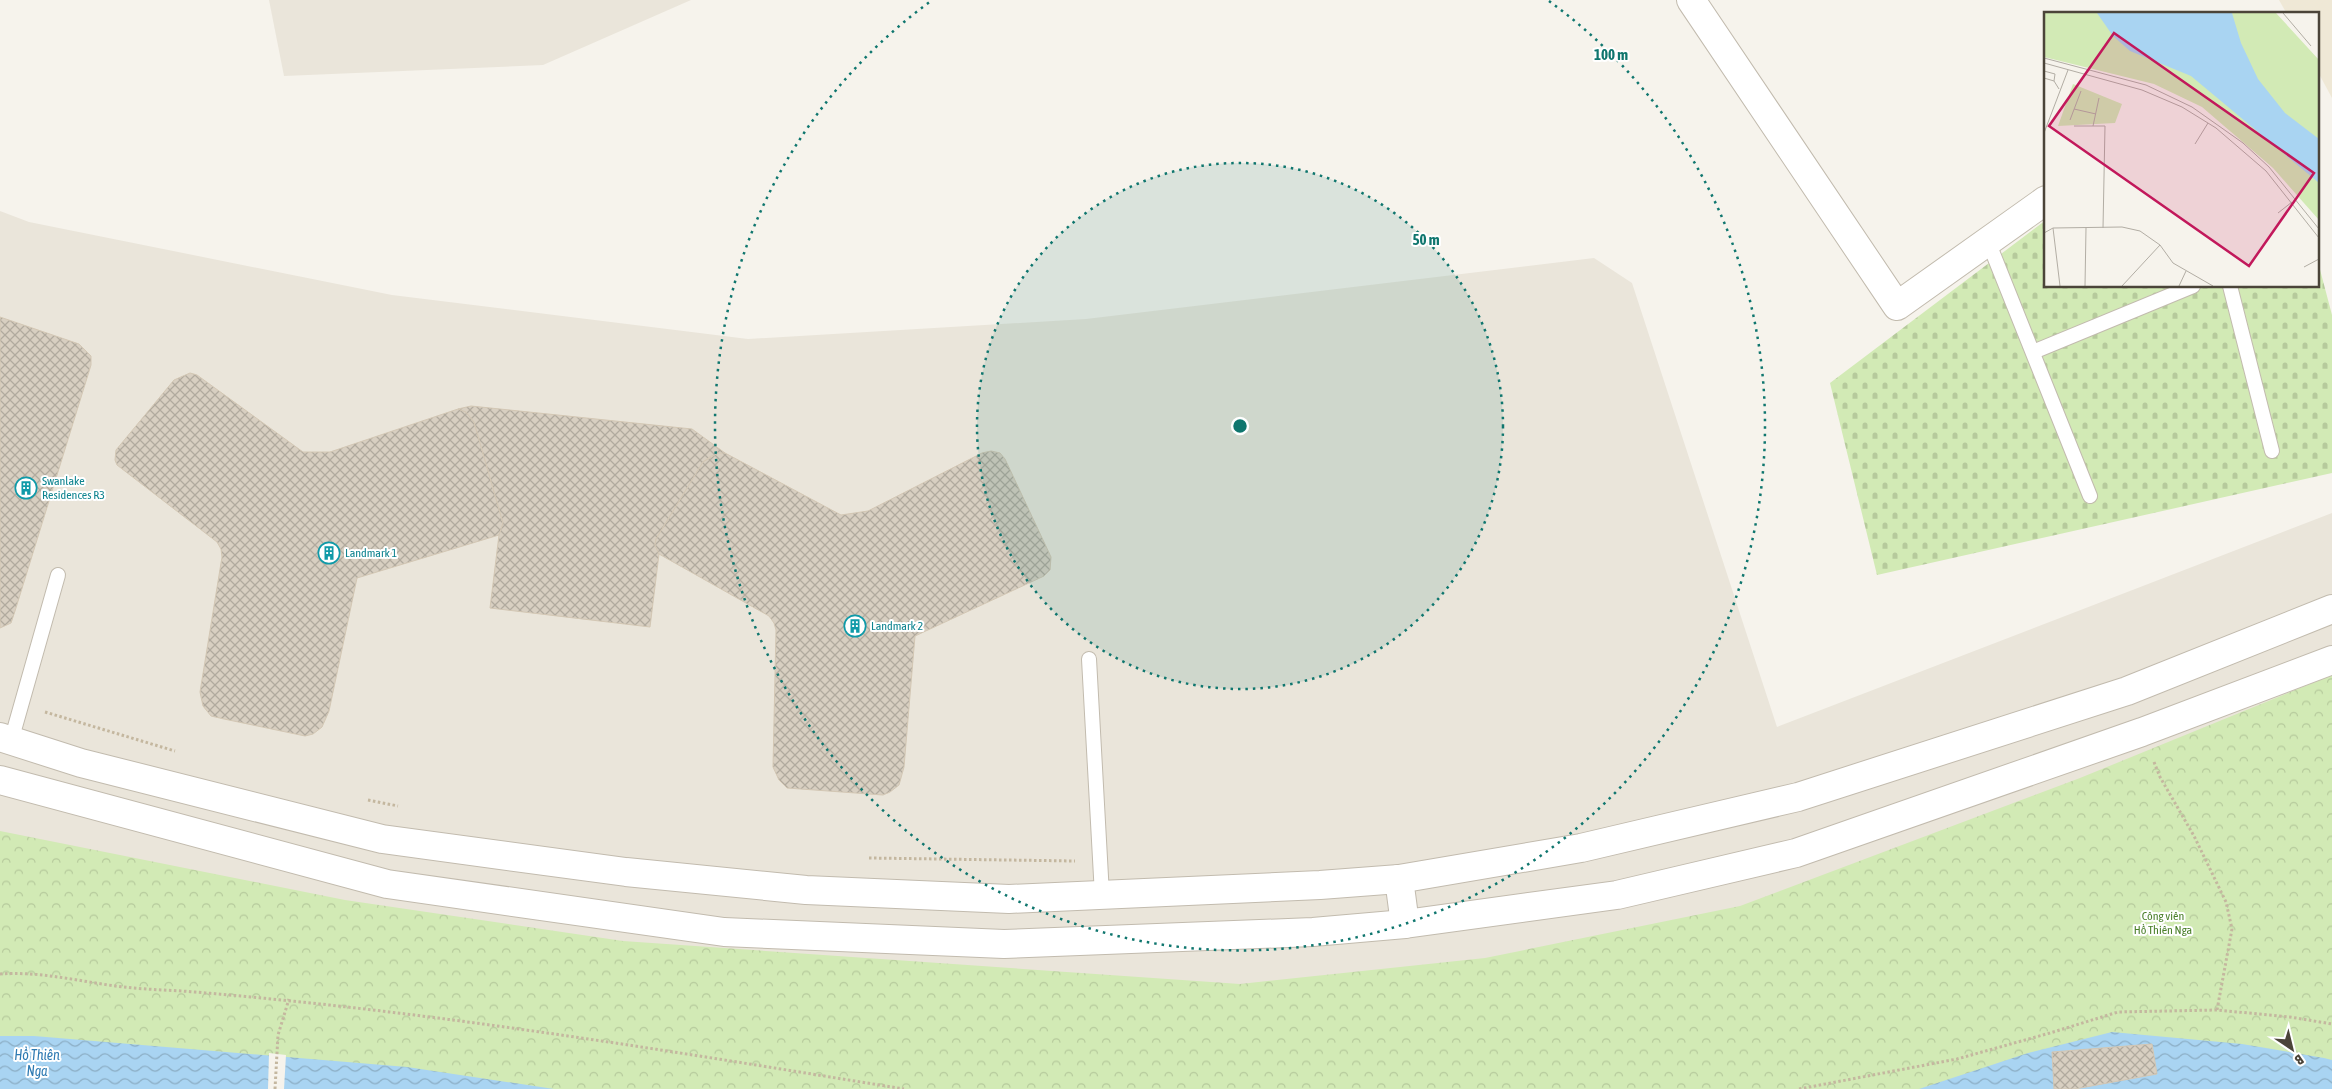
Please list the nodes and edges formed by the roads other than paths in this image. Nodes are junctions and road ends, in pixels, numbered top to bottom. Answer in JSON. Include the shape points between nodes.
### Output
{"nodes":[{"id":1,"x":1691,"y":0,"type":"edge"},
{"id":2,"x":2044,"y":201,"type":"edge"},
{"id":3,"x":1988,"y":241,"type":"junction"},
{"id":4,"x":2188,"y":288,"type":"edge"},
{"id":5,"x":2231,"y":288,"type":"edge"},
{"id":6,"x":2033,"y":352,"type":"junction"},
{"id":7,"x":2272,"y":451,"type":"dead end"},
{"id":8,"x":2090,"y":496,"type":"dead end"},
{"id":9,"x":58,"y":575,"type":"dead end"},
{"id":10,"x":2332,"y":609,"type":"edge"},
{"id":11,"x":1090,"y":659,"type":"dead end"},
{"id":12,"x":2332,"y":660,"type":"edge"},
{"id":13,"x":2127,"y":691,"type":"junction"},
{"id":14,"x":2142,"y":732,"type":"junction"},
{"id":15,"x":5,"y":739,"type":"edge"},
{"id":16,"x":0,"y":780,"type":"edge"},
{"id":17,"x":302,"y":819,"type":"junction"},
{"id":18,"x":289,"y":859,"type":"junction"},
{"id":19,"x":1399,"y":879,"type":"junction"},
{"id":20,"x":1102,"y":895,"type":"junction"},
{"id":21,"x":1405,"y":924,"type":"junction"}],
"edges":[{"from":1,"to":3,"type":"street","via":[[1897,306]]},
{"from":2,"to":3,"type":"street"},
{"from":3,"to":6,"type":"lane"},
{"from":4,"to":6,"type":"lane"},
{"from":5,"to":7,"type":"lane"},
{"from":6,"to":8,"type":"lane"},
{"from":9,"to":15,"type":"lane","via":[[21,704]]},
{"from":10,"to":13,"type":"street"},
{"from":11,"to":20,"type":"lane"},
{"from":12,"to":14,"type":"street"},
{"from":13,"to":14,"type":"street"},
{"from":13,"to":19,"type":"street","via":[[1798,797],[1581,848]]},
{"from":14,"to":21,"type":"street","via":[[1796,853],[1618,895]]},
{"from":15,"to":17,"type":"street","via":[[81,763]]},
{"from":16,"to":18,"type":"street"},
{"from":17,"to":18,"type":"street"},
{"from":17,"to":20,"type":"street","via":[[382,839],[626,872],[806,890],[1009,899]]},
{"from":18,"to":21,"type":"street","via":[[387,884],[724,932],[1004,944],[1313,932]]},
{"from":19,"to":20,"type":"street"},
{"from":19,"to":21,"type":"street"}]}
